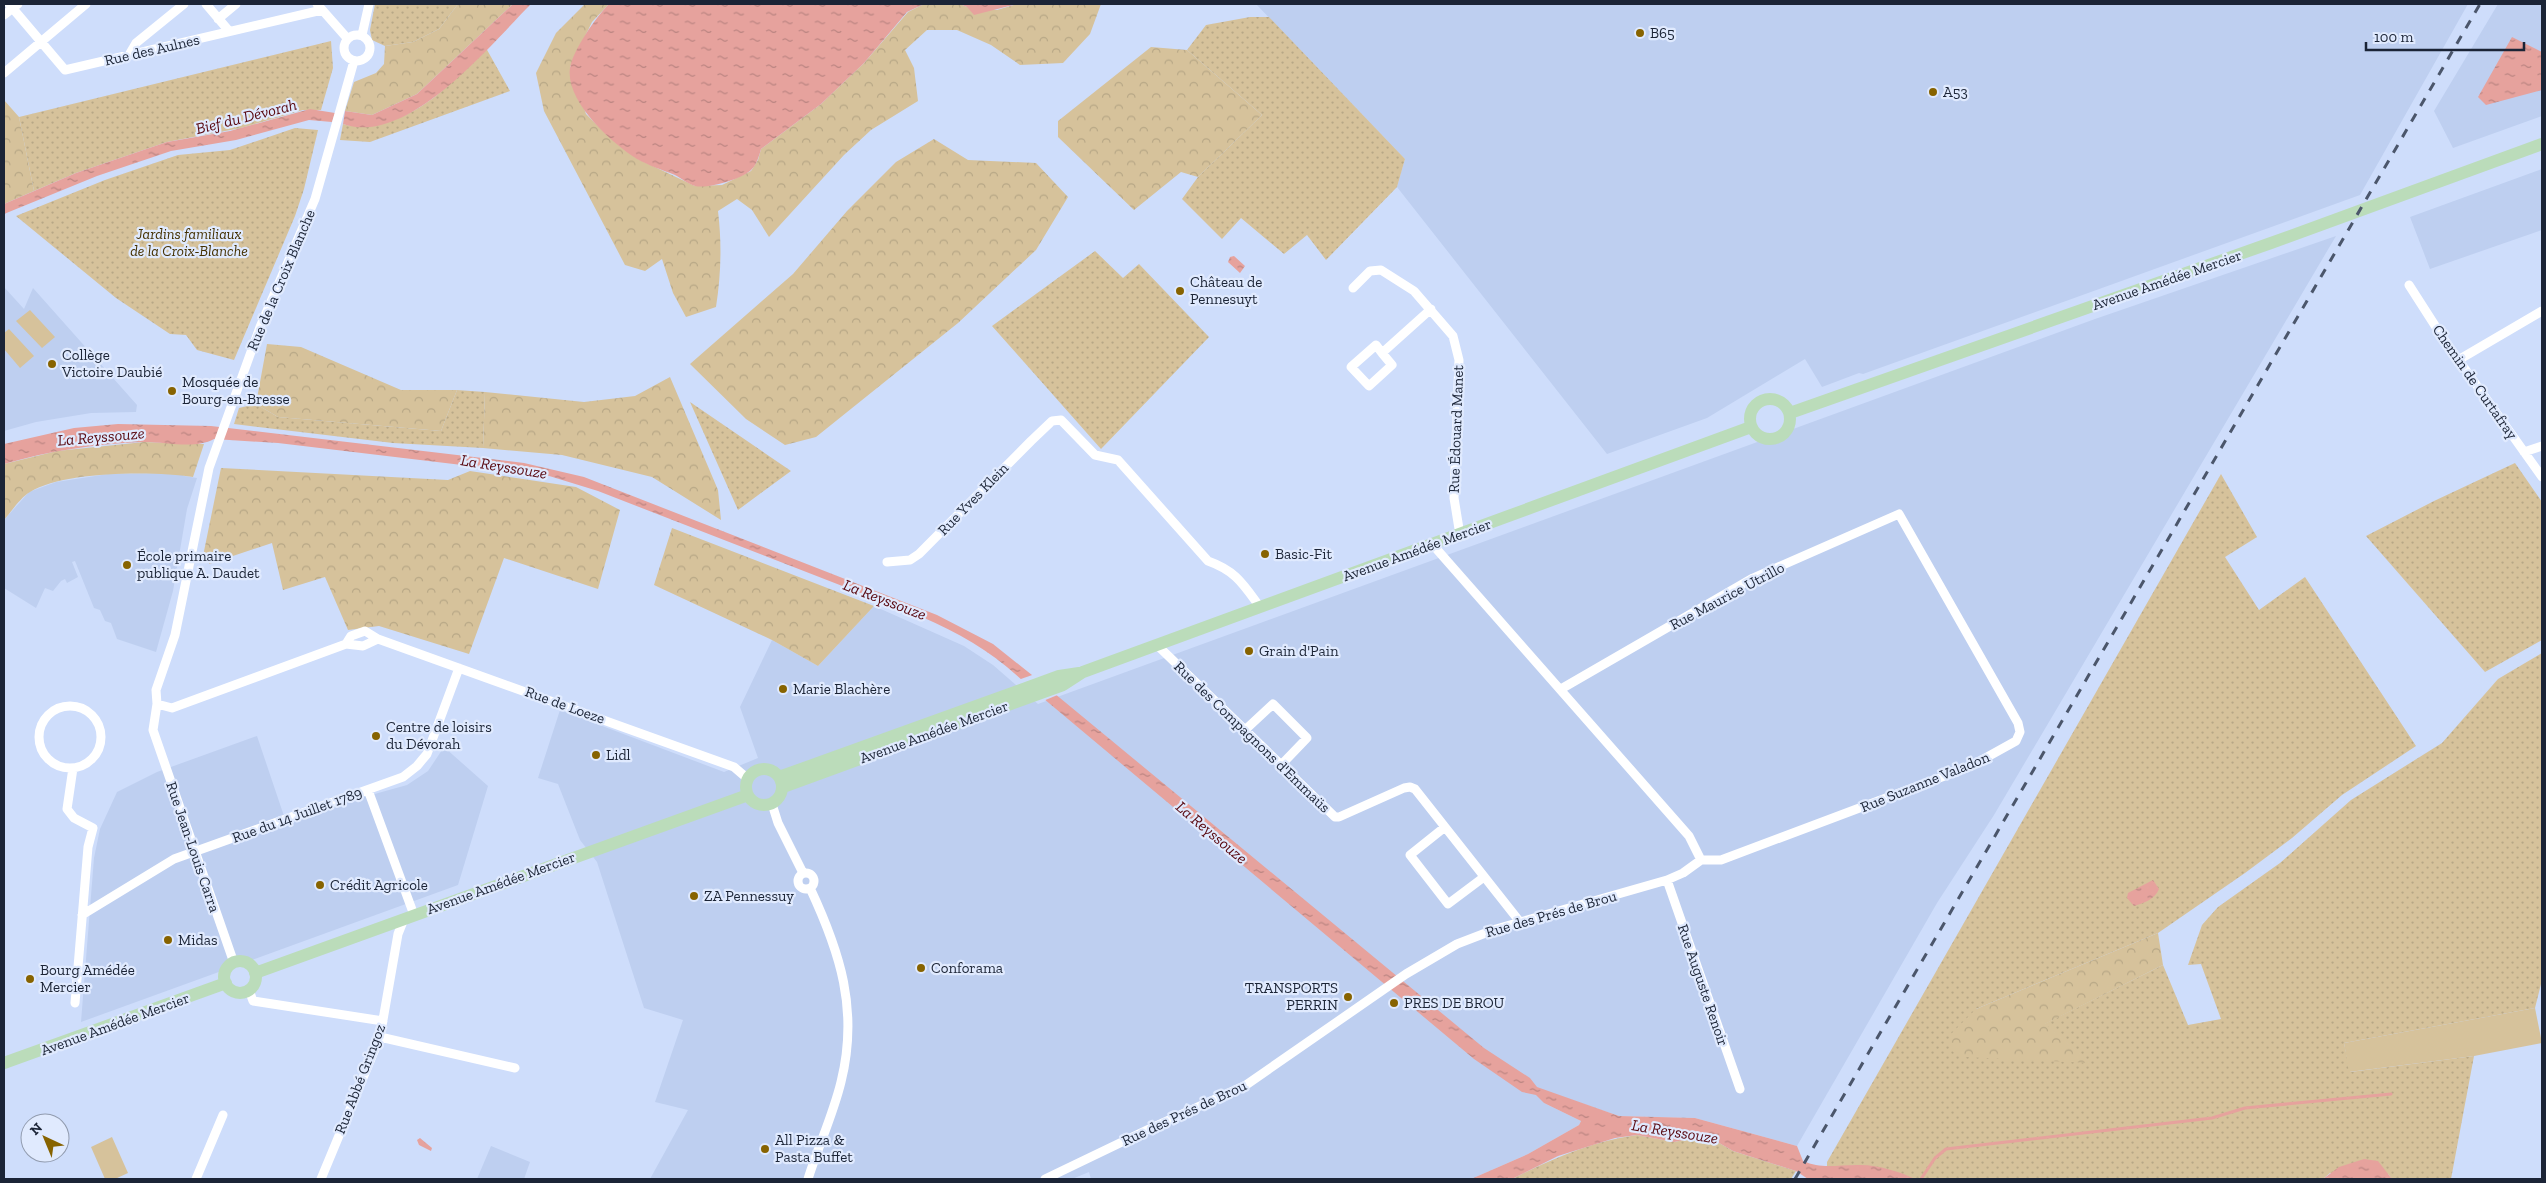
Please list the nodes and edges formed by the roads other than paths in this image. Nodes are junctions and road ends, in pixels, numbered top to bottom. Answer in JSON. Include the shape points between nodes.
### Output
{"nodes":[{"id":1,"x":86,"y":4,"type":"edge"},
{"id":2,"x":184,"y":4,"type":"edge"},
{"id":3,"x":206,"y":4,"type":"edge"},
{"id":4,"x":236,"y":4,"type":"edge"},
{"id":5,"x":369,"y":4,"type":"edge"},
{"id":6,"x":13,"y":5,"type":"edge"},
{"id":7,"x":320,"y":7,"type":"edge"},
{"id":8,"x":4,"y":15,"type":"edge"},
{"id":9,"x":218,"y":19,"type":"junction"},
{"id":10,"x":229,"y":31,"type":"junction"},
{"id":11,"x":362,"y":35,"type":"junction"},
{"id":12,"x":347,"y":38,"type":"junction"},
{"id":13,"x":42,"y":42,"type":"junction"},
{"id":14,"x":129,"y":55,"type":"junction"},
{"id":15,"x":354,"y":60,"type":"junction"},
{"id":16,"x":4,"y":74,"type":"edge"},
{"id":17,"x":2542,"y":144,"type":"edge"},
{"id":18,"x":2408,"y":285,"type":"dead end"},
{"id":19,"x":1353,"y":288,"type":"dead end"},
{"id":20,"x":1431,"y":309,"type":"junction"},
{"id":21,"x":2542,"y":311,"type":"edge"},
{"id":22,"x":1382,"y":353,"type":"junction"},
{"id":23,"x":2460,"y":359,"type":"junction"},
{"id":24,"x":1790,"y":413,"type":"junction"},
{"id":25,"x":1751,"y":427,"type":"junction"},
{"id":26,"x":2542,"y":446,"type":"edge"},
{"id":27,"x":2524,"y":452,"type":"junction"},
{"id":28,"x":2542,"y":477,"type":"edge"},
{"id":29,"x":1899,"y":514,"type":"joint"},
{"id":30,"x":1460,"y":535,"type":"junction"},
{"id":31,"x":1433,"y":545,"type":"junction"},
{"id":32,"x":887,"y":562,"type":"dead end"},
{"id":33,"x":1260,"y":607,"type":"junction"},
{"id":34,"x":378,"y":639,"type":"junction"},
{"id":35,"x":346,"y":644,"type":"junction"},
{"id":36,"x":1157,"y":645,"type":"junction"},
{"id":37,"x":459,"y":668,"type":"junction"},
{"id":38,"x":1083,"y":672,"type":"junction"},
{"id":39,"x":1560,"y":689,"type":"junction"},
{"id":40,"x":1028,"y":692,"type":"junction"},
{"id":41,"x":157,"y":704,"type":"junction"},
{"id":42,"x":153,"y":730,"type":"joint"},
{"id":43,"x":1245,"y":730,"type":"junction"},
{"id":44,"x":1280,"y":765,"type":"junction"},
{"id":45,"x":73,"y":768,"type":"junction"},
{"id":46,"x":748,"y":779,"type":"junction"},
{"id":47,"x":781,"y":782,"type":"junction"},
{"id":48,"x":368,"y":790,"type":"junction"},
{"id":49,"x":748,"y":795,"type":"junction"},
{"id":50,"x":772,"y":804,"type":"junction"},
{"id":51,"x":1445,"y":827,"type":"junction"},
{"id":52,"x":195,"y":852,"type":"junction"},
{"id":53,"x":1701,"y":860,"type":"junction"},
{"id":54,"x":1484,"y":877,"type":"junction"},
{"id":55,"x":1666,"y":880,"type":"junction"},
{"id":56,"x":82,"y":915,"type":"junction"},
{"id":57,"x":409,"y":917,"type":"junction"},
{"id":58,"x":1520,"y":922,"type":"junction"},
{"id":59,"x":234,"y":963,"type":"junction"},
{"id":60,"x":255,"y":973,"type":"junction"},
{"id":61,"x":226,"y":983,"type":"junction"},
{"id":62,"x":249,"y":990,"type":"junction"},
{"id":63,"x":75,"y":1003,"type":"dead end"},
{"id":64,"x":383,"y":1022,"type":"junction"},
{"id":65,"x":380,"y":1037,"type":"junction"},
{"id":66,"x":4,"y":1063,"type":"edge"},
{"id":67,"x":515,"y":1068,"type":"dead end"},
{"id":68,"x":1740,"y":1089,"type":"dead end"},
{"id":69,"x":223,"y":1115,"type":"dead end"},
{"id":70,"x":196,"y":1179,"type":"edge"},
{"id":71,"x":321,"y":1179,"type":"edge"},
{"id":72,"x":808,"y":1179,"type":"edge"},
{"id":73,"x":1045,"y":1179,"type":"edge"}],
"edges":[{"from":1,"to":13,"type":"street"},
{"from":2,"to":14,"type":"street","via":[[136,43]]},
{"from":3,"to":9,"type":"street"},
{"from":4,"to":9,"type":"street"},
{"from":5,"to":11,"type":"street"},
{"from":6,"to":8,"type":"street"},
{"from":6,"to":13,"type":"street","name":"Rue des Aulnes"},
{"from":7,"to":10,"type":"street","name":"Rue des Aulnes"},
{"from":7,"to":12,"type":"street"},
{"from":9,"to":10,"type":"street"},
{"from":10,"to":14,"type":"street","name":"Rue des Aulnes"},
{"from":11,"to":12,"type":"street"},
{"from":11,"to":15,"type":"street","via":[[369,41],[369,54],[362,60]]},
{"from":12,"to":15,"type":"street","via":[[344,52]]},
{"from":13,"to":14,"type":"street","name":"Rue des Aulnes","via":[[65,70]]},
{"from":13,"to":16,"type":"street"},
{"from":15,"to":41,"type":"street","name":"Rue de la Croix Blanche","via":[[315,199],[260,327],[214,450],[175,635],[156,690]]},
{"from":17,"to":24,"type":"main road","name":"Avenue Amédée Mercier"},
{"from":18,"to":23,"type":"street","name":"Chemin de Curtafray"},
{"from":19,"to":20,"type":"street","name":"Rue Édouard Manet","via":[[1370,271],[1381,270],[1414,291]]},
{"from":20,"to":22,"type":"street"},
{"from":20,"to":30,"type":"street","name":"Rue Édouard Manet","via":[[1453,336],[1459,360],[1454,498]]},
{"from":21,"to":23,"type":"street"},
{"from":22,"to":22,"type":"street","via":[[1392,365],[1369,386],[1351,367],[1376,345]]},
{"from":23,"to":27,"type":"street","name":"Chemin de Curtafray"},
{"from":24,"to":25,"type":"main road","via":[[1789,427],[1780,437],[1767,440]]},
{"from":24,"to":25,"type":"main road","via":[[1780,401],[1764,400],[1752,411]]},
{"from":25,"to":30,"type":"main road","name":"Avenue Amédée Mercier"},
{"from":26,"to":27,"type":"street"},
{"from":27,"to":28,"type":"street","name":"Chemin de Curtafray"},
{"from":29,"to":39,"type":"street","name":"Rue Maurice Utrillo","via":[[1752,578]]},
{"from":29,"to":53,"type":"street","name":"Rue Suzanne Valadon","via":[[2018,724],[2020,732],[2016,741],[1972,766],[1721,860]]},
{"from":30,"to":31,"type":"main road","name":"Avenue Amédée Mercier"},
{"from":31,"to":33,"type":"main road","name":"Avenue Amédée Mercier"},
{"from":31,"to":39,"type":"street"},
{"from":32,"to":33,"type":"street","name":"Rue Yves Klein","via":[[910,560],[920,554],[1052,421],[1061,420],[1094,454],[1118,460],[1208,561],[1226,568],[1241,581]]},
{"from":33,"to":36,"type":"main road","name":"Avenue Amédée Mercier"},
{"from":34,"to":35,"type":"street","name":"Rue de Loeze","via":[[363,646]]},
{"from":34,"to":35,"type":"street","name":"Rue de Loeze","via":[[365,631],[351,636]]},
{"from":34,"to":37,"type":"street","name":"Rue de Loeze"},
{"from":35,"to":41,"type":"street","name":"Rue de Loeze","via":[[172,708]]},
{"from":36,"to":38,"type":"main road","name":"Avenue Amédée Mercier"},
{"from":36,"to":43,"type":"street","name":"Rue des Compagnons d'Emmaüs"},
{"from":37,"to":46,"type":"street","name":"Rue de Loeze","via":[[734,767]]},
{"from":37,"to":48,"type":"street","name":"Rue du 14 Juillet 1789","via":[[427,754],[403,777]]},
{"from":38,"to":40,"type":"main road","name":"Avenue Amédée Mercier","via":[[1054,688]]},
{"from":38,"to":40,"type":"main road","name":"Avenue Amédée Mercier","via":[[1042,682]]},
{"from":39,"to":53,"type":"street","via":[[1689,836]]},
{"from":40,"to":47,"type":"main road","name":"Avenue Amédée Mercier"},
{"from":41,"to":42,"type":"street","name":"Rue de la Croix Blanche"},
{"from":42,"to":52,"type":"street","name":"Rue Jean-Louis Carra"},
{"from":43,"to":44,"type":"street","name":"Rue des Compagnons d'Emmaüs"},
{"from":43,"to":44,"type":"street","via":[[1272,704],[1307,738]]},
{"from":44,"to":51,"type":"street","name":"Rue des Compagnons d'Emmaüs","via":[[1335,817],[1410,786]]},
{"from":45,"to":45,"type":"street","via":[[90,760],[96,753],[101,735],[99,726],[88,711],[70,705],[52,711],[44,718],[38,737],[40,747],[53,763]]},
{"from":45,"to":56,"type":"street","via":[[67,809],[74,818],[93,828],[88,846]]},
{"from":46,"to":47,"type":"main road","via":[[763,769],[769,770]]},
{"from":46,"to":49,"type":"main road"},
{"from":47,"to":50,"type":"main road","via":[[780,797]]},
{"from":48,"to":52,"type":"street","name":"Rue du 14 Juillet 1789"},
{"from":48,"to":57,"type":"street"},
{"from":49,"to":50,"type":"main road","via":[[761,805]]},
{"from":49,"to":57,"type":"main road","name":"Avenue Amédée Mercier"},
{"from":50,"to":72,"type":"street","via":[[778,824],[803,874],[798,884],[805,889],[810,888],[831,932],[847,998],[841,1081]]},
{"from":51,"to":54,"type":"street","name":"Rue des Compagnons d'Emmaüs"},
{"from":51,"to":54,"type":"street","via":[[1410,855],[1448,904]]},
{"from":52,"to":56,"type":"street","name":"Rue du 14 Juillet 1789","via":[[174,859]]},
{"from":52,"to":59,"type":"street","name":"Rue Jean-Louis Carra"},
{"from":53,"to":55,"type":"street","name":"Rue des Prés de Brou"},
{"from":54,"to":58,"type":"street","name":"Rue des Compagnons d'Emmaüs"},
{"from":55,"to":58,"type":"street","name":"Rue des Prés de Brou"},
{"from":55,"to":68,"type":"street","name":"Rue Auguste Renoir"},
{"from":56,"to":63,"type":"street"},
{"from":57,"to":60,"type":"main road","name":"Avenue Amédée Mercier"},
{"from":57,"to":64,"type":"street","name":"Rue Abbé Gringoz","via":[[398,934]]},
{"from":58,"to":73,"type":"street","name":"Rue des Prés de Brou","via":[[1457,944],[1406,974],[1246,1085]]},
{"from":59,"to":60,"type":"main road","via":[[244,962]]},
{"from":59,"to":61,"type":"main road","via":[[227,969]]},
{"from":60,"to":62,"type":"main road","via":[[255,982]]},
{"from":61,"to":62,"type":"main road","via":[[236,992]]},
{"from":61,"to":66,"type":"main road","name":"Avenue Amédée Mercier"},
{"from":62,"to":64,"type":"street","via":[[253,1001]]},
{"from":64,"to":65,"type":"street","name":"Rue Abbé Gringoz"},
{"from":65,"to":67,"type":"street"},
{"from":65,"to":71,"type":"street","name":"Rue Abbé Gringoz"},
{"from":69,"to":70,"type":"street"}]}
